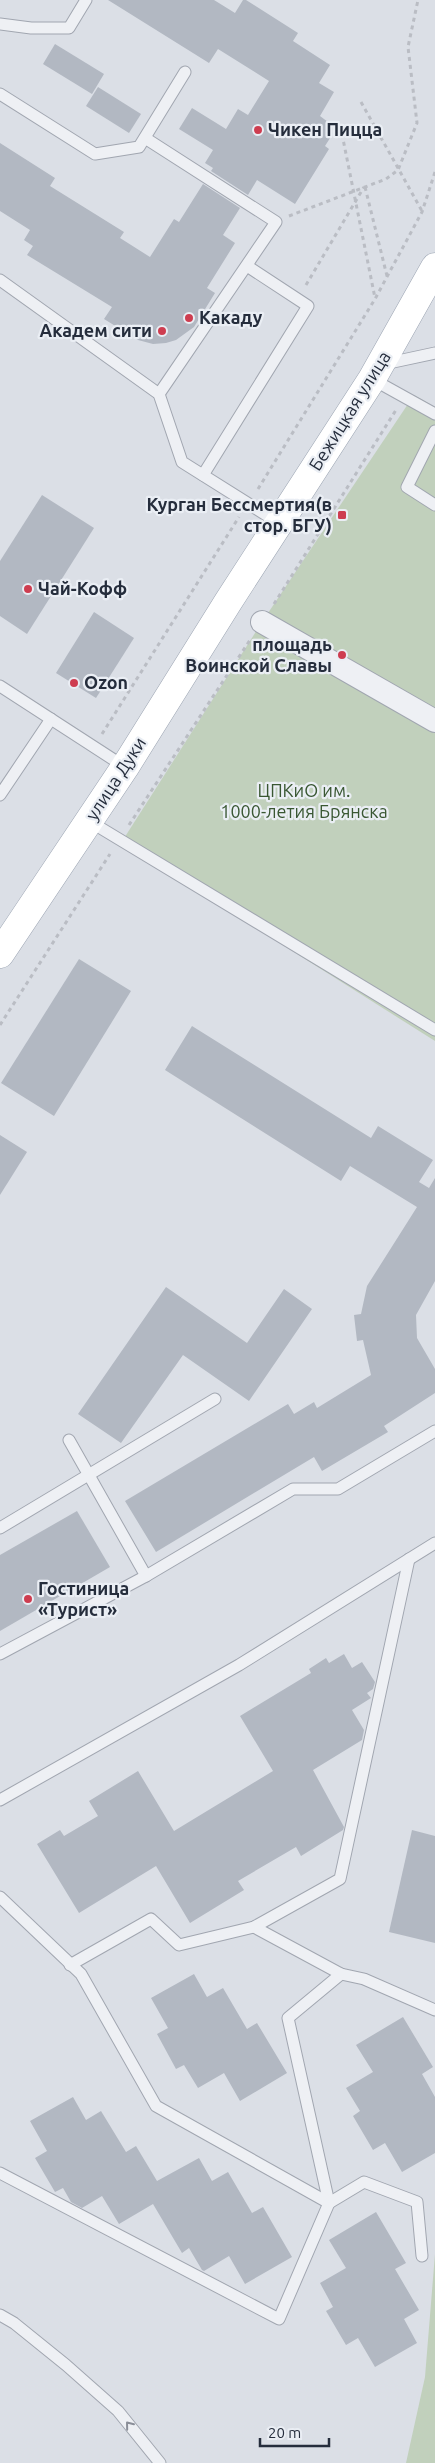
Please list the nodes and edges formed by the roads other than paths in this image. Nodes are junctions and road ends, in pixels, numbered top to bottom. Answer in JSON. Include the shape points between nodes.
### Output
{"nodes":[{"id":1,"x":86,"y":0,"type":"edge"},
{"id":2,"x":0,"y":24,"type":"edge"},
{"id":3,"x":185,"y":72,"type":"dead end"},
{"id":4,"x":0,"y":94,"type":"edge"},
{"id":5,"x":144,"y":138,"type":"junction"},
{"id":6,"x":247,"y":266,"type":"junction"},
{"id":7,"x":435,"y":267,"type":"edge"},
{"id":8,"x":1,"y":282,"type":"edge"},
{"id":9,"x":435,"y":353,"type":"edge"},
{"id":10,"x":376,"y":372,"type":"junction"},
{"id":11,"x":160,"y":394,"type":"junction"},
{"id":12,"x":435,"y":414,"type":"edge"},
{"id":13,"x":435,"y":431,"type":"edge"},
{"id":14,"x":204,"y":475,"type":"junction"},
{"id":15,"x":435,"y":505,"type":"edge"},
{"id":16,"x":279,"y":523,"type":"junction"},
{"id":17,"x":228,"y":602,"type":"joint"},
{"id":18,"x":262,"y":622,"type":"road end"},
{"id":19,"x":0,"y":686,"type":"edge"},
{"id":20,"x":51,"y":719,"type":"junction"},
{"id":21,"x":435,"y":722,"type":"edge"},
{"id":22,"x":125,"y":767,"type":"junction"},
{"id":23,"x":0,"y":795,"type":"edge"},
{"id":24,"x":89,"y":821,"type":"junction"},
{"id":25,"x":0,"y":954,"type":"edge"},
{"id":26,"x":434,"y":1028,"type":"edge"},
{"id":27,"x":214,"y":1399,"type":"dead end"},
{"id":28,"x":435,"y":1431,"type":"edge"},
{"id":29,"x":69,"y":1440,"type":"dead end"},
{"id":30,"x":89,"y":1474,"type":"junction"},
{"id":31,"x":0,"y":1528,"type":"edge"},
{"id":32,"x":435,"y":1543,"type":"edge"},
{"id":33,"x":409,"y":1559,"type":"junction"},
{"id":34,"x":146,"y":1576,"type":"junction"},
{"id":35,"x":0,"y":1654,"type":"edge"},
{"id":36,"x":0,"y":1800,"type":"edge"},
{"id":37,"x":0,"y":1897,"type":"edge"},
{"id":38,"x":254,"y":1927,"type":"junction"},
{"id":39,"x":70,"y":1965,"type":"junction"},
{"id":40,"x":341,"y":1974,"type":"junction"},
{"id":41,"x":435,"y":2010,"type":"edge"},
{"id":42,"x":0,"y":2173,"type":"edge"},
{"id":43,"x":329,"y":2203,"type":"junction"},
{"id":44,"x":422,"y":2256,"type":"dead end"},
{"id":45,"x":0,"y":2315,"type":"edge"},
{"id":46,"x":160,"y":2463,"type":"edge"}],
"edges":[{"from":1,"to":2,"type":"lane","via":[[69,28]]},
{"from":3,"to":5,"type":"lane"},
{"from":4,"to":5,"type":"lane","via":[[95,154],[139,148]]},
{"from":5,"to":6,"type":"lane","via":[[276,222]]},
{"from":6,"to":11,"type":"lane"},
{"from":6,"to":14,"type":"lane","via":[[308,306]]},
{"from":7,"to":10,"type":"main road","name":"Бежицкая улица"},
{"from":8,"to":11,"type":"lane"},
{"from":9,"to":10,"type":"lane"},
{"from":10,"to":12,"type":"lane","via":[[404,397]]},
{"from":10,"to":16,"type":"main road","name":"Бежицкая улица"},
{"from":11,"to":14,"type":"lane","via":[[182,462]]},
{"from":13,"to":15,"type":"lane","via":[[406,487]]},
{"from":14,"to":16,"type":"lane"},
{"from":16,"to":17,"type":"main road","name":"Бежицкая улица"},
{"from":17,"to":22,"type":"main road","name":"улица Дуки"},
{"from":18,"to":21,"type":"street"},
{"from":19,"to":20,"type":"lane"},
{"from":20,"to":22,"type":"lane"},
{"from":20,"to":23,"type":"lane"},
{"from":22,"to":24,"type":"main road","name":"улица Дуки"},
{"from":24,"to":25,"type":"main road","name":"улица Дуки"},
{"from":24,"to":26,"type":"lane"},
{"from":27,"to":30,"type":"lane"},
{"from":28,"to":34,"type":"lane","via":[[338,1489],[293,1489]]},
{"from":29,"to":30,"type":"lane"},
{"from":30,"to":31,"type":"lane"},
{"from":30,"to":34,"type":"lane"},
{"from":32,"to":33,"type":"lane"},
{"from":33,"to":36,"type":"lane","via":[[239,1665]]},
{"from":33,"to":38,"type":"lane","via":[[340,1879]]},
{"from":34,"to":35,"type":"lane"},
{"from":37,"to":39,"type":"lane"},
{"from":38,"to":39,"type":"lane","via":[[179,1945],[151,1919]]},
{"from":38,"to":40,"type":"lane"},
{"from":39,"to":43,"type":"lane","via":[[81,1974],[156,2106]]},
{"from":40,"to":41,"type":"lane","via":[[364,1980]]},
{"from":40,"to":43,"type":"lane","via":[[288,2018]]},
{"from":42,"to":43,"type":"lane","via":[[279,2319]]},
{"from":43,"to":44,"type":"lane","via":[[364,2182],[417,2202]]},
{"from":46,"to":45,"type":"lane","one_way":true,"via":[[118,2411],[66,2365]]}]}
